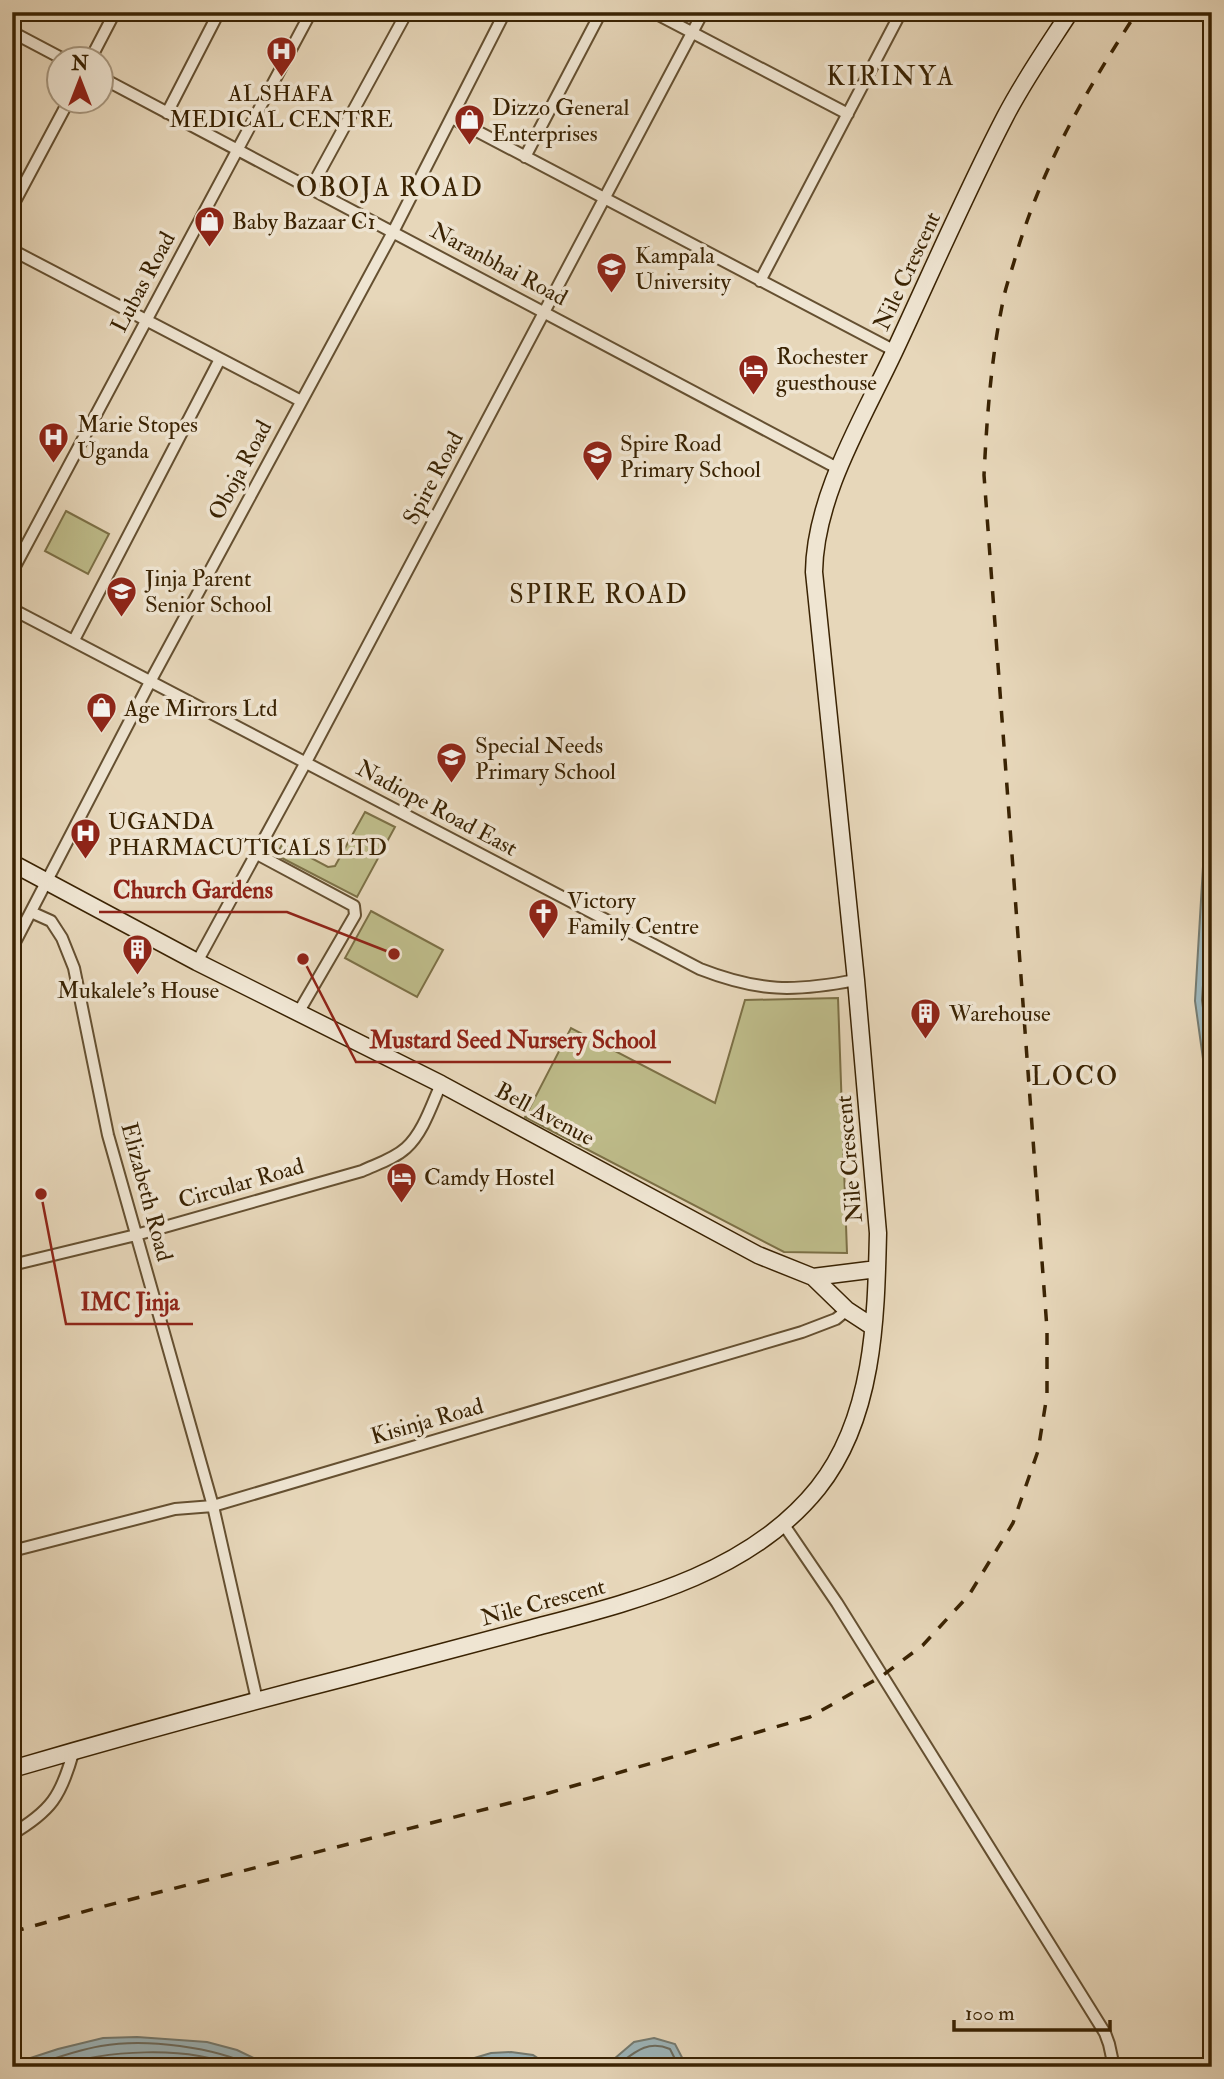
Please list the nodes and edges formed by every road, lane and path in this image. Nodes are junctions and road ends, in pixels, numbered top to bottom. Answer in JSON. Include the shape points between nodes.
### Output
{"nodes":[{"id":1,"x":115,"y":12,"type":"edge"},
{"id":2,"x":219,"y":12,"type":"edge"},
{"id":3,"x":312,"y":12,"type":"edge"},
{"id":4,"x":407,"y":12,"type":"edge"},
{"id":5,"x":505,"y":12,"type":"edge"},
{"id":6,"x":601,"y":12,"type":"edge"},
{"id":7,"x":653,"y":12,"type":"edge"},
{"id":8,"x":703,"y":12,"type":"edge"},
{"id":9,"x":901,"y":12,"type":"edge"},
{"id":10,"x":1070,"y":12,"type":"edge"},
{"id":11,"x":12,"y":32,"type":"edge"},
{"id":12,"x":692,"y":33,"type":"junction"},
{"id":13,"x":97,"y":46,"type":"edge"},
{"id":14,"x":46,"y":50,"type":"edge"},
{"id":15,"x":116,"y":86,"type":"edge"},
{"id":16,"x":167,"y":113,"type":"junction"},
{"id":17,"x":848,"y":114,"type":"junction"},
{"id":18,"x":61,"y":116,"type":"edge"},
{"id":19,"x":452,"y":118,"type":"junction"},
{"id":20,"x":238,"y":149,"type":"junction"},
{"id":21,"x":525,"y":157,"type":"junction"},
{"id":22,"x":311,"y":188,"type":"junction"},
{"id":23,"x":603,"y":199,"type":"junction"},
{"id":24,"x":12,"y":207,"type":"edge"},
{"id":25,"x":393,"y":232,"type":"junction"},
{"id":26,"x":12,"y":250,"type":"edge"},
{"id":27,"x":760,"y":281,"type":"junction"},
{"id":28,"x":544,"y":312,"type":"junction"},
{"id":29,"x":146,"y":321,"type":"junction"},
{"id":30,"x":895,"y":351,"type":"junction"},
{"id":31,"x":220,"y":359,"type":"junction"},
{"id":32,"x":300,"y":401,"type":"junction"},
{"id":33,"x":839,"y":468,"type":"junction"},
{"id":34,"x":12,"y":572,"type":"edge"},
{"id":35,"x":12,"y":609,"type":"edge"},
{"id":36,"x":74,"y":640,"type":"junction"},
{"id":37,"x":151,"y":680,"type":"junction"},
{"id":38,"x":306,"y":762,"type":"junction"},
{"id":39,"x":257,"y":854,"type":"junction"},
{"id":40,"x":12,"y":863,"type":"edge"},
{"id":41,"x":47,"y":881,"type":"junction"},
{"id":42,"x":31,"y":912,"type":"junction"},
{"id":43,"x":12,"y":947,"type":"edge"},
{"id":44,"x":197,"y":962,"type":"junction"},
{"id":45,"x":856,"y":980,"type":"junction"},
{"id":46,"x":298,"y":1013,"type":"junction"},
{"id":47,"x":441,"y":1084,"type":"junction"},
{"id":48,"x":136,"y":1235,"type":"junction"},
{"id":49,"x":12,"y":1265,"type":"edge"},
{"id":50,"x":877,"y":1269,"type":"junction"},
{"id":51,"x":813,"y":1277,"type":"junction"},
{"id":52,"x":847,"y":1310,"type":"junction"},
{"id":53,"x":873,"y":1326,"type":"junction"},
{"id":54,"x":213,"y":1506,"type":"junction"},
{"id":55,"x":784,"y":1525,"type":"junction"},
{"id":56,"x":12,"y":1552,"type":"edge"},
{"id":57,"x":257,"y":1700,"type":"junction"},
{"id":58,"x":73,"y":1753,"type":"junction"},
{"id":59,"x":12,"y":1769,"type":"edge"},
{"id":60,"x":12,"y":1834,"type":"edge"},
{"id":61,"x":1114,"y":2067,"type":"edge"}],
"edges":[{"from":1,"to":13,"type":"street"},
{"from":2,"to":16,"type":"street"},
{"from":3,"to":20,"type":"street","name":"Lubas Road"},
{"from":4,"to":22,"type":"street"},
{"from":5,"to":19,"type":"street","name":"Oboja Road"},
{"from":6,"to":21,"type":"street"},
{"from":7,"to":12,"type":"street"},
{"from":8,"to":12,"type":"street","name":"Spire Road"},
{"from":9,"to":17,"type":"street"},
{"from":10,"to":30,"type":"street","name":"Nile Crescent","via":[[1006,116]]},
{"from":11,"to":14,"type":"street"},
{"from":12,"to":17,"type":"street"},
{"from":12,"to":23,"type":"street","name":"Spire Road"},
{"from":15,"to":16,"type":"street","name":"Naranbhai Road"},
{"from":16,"to":20,"type":"street","name":"Naranbhai Road"},
{"from":17,"to":27,"type":"street"},
{"from":18,"to":24,"type":"street"},
{"from":19,"to":21,"type":"street"},
{"from":19,"to":25,"type":"street","name":"Oboja Road"},
{"from":20,"to":22,"type":"street","name":"Naranbhai Road"},
{"from":20,"to":29,"type":"street","name":"Lubas Road"},
{"from":21,"to":23,"type":"street"},
{"from":22,"to":25,"type":"street","name":"Naranbhai Road"},
{"from":23,"to":27,"type":"street"},
{"from":23,"to":28,"type":"street","name":"Spire Road"},
{"from":25,"to":28,"type":"street","name":"Naranbhai Road"},
{"from":25,"to":32,"type":"street","name":"Oboja Road"},
{"from":26,"to":29,"type":"street"},
{"from":27,"to":30,"type":"street"},
{"from":28,"to":33,"type":"street","name":"Naranbhai Road"},
{"from":28,"to":38,"type":"street","name":"Spire Road"},
{"from":29,"to":31,"type":"street"},
{"from":29,"to":34,"type":"street","name":"Lubas Road"},
{"from":30,"to":33,"type":"street","name":"Nile Crescent"},
{"from":31,"to":32,"type":"street"},
{"from":31,"to":36,"type":"street"},
{"from":32,"to":37,"type":"street","name":"Oboja Road"},
{"from":33,"to":45,"type":"street","name":"Nile Crescent","via":[[818,525],[814,572]]},
{"from":35,"to":36,"type":"street","name":"Nadiope Road East"},
{"from":36,"to":37,"type":"street","name":"Nadiope Road East"},
{"from":37,"to":38,"type":"street","name":"Nadiope Road East"},
{"from":37,"to":41,"type":"street","name":"Oboja Road"},
{"from":38,"to":39,"type":"street","name":"Spire Road"},
{"from":38,"to":45,"type":"street","name":"Nadiope Road East","via":[[710,973],[763,988],[815,988]]},
{"from":39,"to":44,"type":"street","name":"Spire Road"},
{"from":39,"to":46,"type":"street","via":[[356,909]]},
{"from":40,"to":41,"type":"street","name":"Bell Avenue"},
{"from":41,"to":42,"type":"street","name":"Oboja Road"},
{"from":41,"to":44,"type":"street","name":"Bell Avenue"},
{"from":42,"to":43,"type":"street","name":"Oboja Road"},
{"from":42,"to":48,"type":"street","name":"Elizabeth Road","via":[[51,921],[74,968],[108,1135]]},
{"from":44,"to":46,"type":"street","name":"Bell Avenue"},
{"from":45,"to":50,"type":"street","name":"Nile Crescent","via":[[877,1213]]},
{"from":46,"to":47,"type":"street","name":"Bell Avenue"},
{"from":47,"to":48,"type":"street","name":"Circular Road","via":[[416,1136],[390,1158],[362,1171]]},
{"from":47,"to":51,"type":"street","name":"Bell Avenue","via":[[758,1255]]},
{"from":48,"to":49,"type":"street","name":"Circular Road"},
{"from":48,"to":54,"type":"street","name":"Elizabeth Road"},
{"from":50,"to":51,"type":"street","name":"Bell Avenue"},
{"from":50,"to":53,"type":"street","name":"Nile Crescent"},
{"from":51,"to":52,"type":"street"},
{"from":52,"to":53,"type":"street"},
{"from":52,"to":54,"type":"street","name":"Kisinja Road","via":[[802,1332]]},
{"from":53,"to":55,"type":"street","name":"Nile Crescent","via":[[854,1426],[819,1487]]},
{"from":54,"to":56,"type":"street","name":"Kisinja Road","via":[[175,1509]]},
{"from":54,"to":57,"type":"street","name":"Elizabeth Road"},
{"from":55,"to":57,"type":"street","name":"Nile Crescent","via":[[707,1573],[622,1605]]},
{"from":55,"to":61,"type":"street","via":[[1105,2033]]},
{"from":57,"to":58,"type":"street","name":"Nile Crescent"},
{"from":58,"to":59,"type":"street","name":"Nile Crescent"},
{"from":58,"to":60,"type":"street","via":[[50,1807]]}]}
